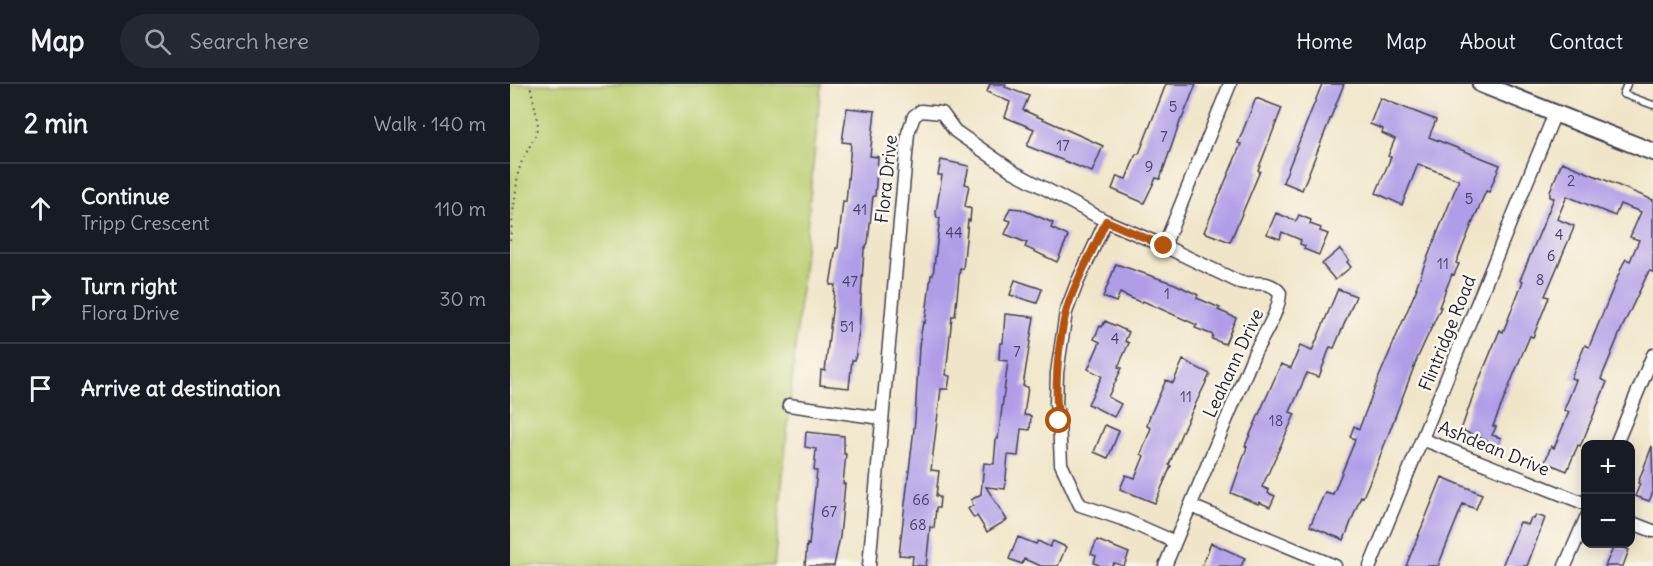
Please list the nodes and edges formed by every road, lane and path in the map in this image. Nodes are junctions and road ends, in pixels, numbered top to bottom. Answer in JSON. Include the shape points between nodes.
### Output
{"nodes":[{"id":1,"x":530,"y":84,"type":"edge"},
{"id":2,"x":1230,"y":84,"type":"edge"},
{"id":3,"x":1481,"y":84,"type":"edge"},
{"id":4,"x":1627,"y":84,"type":"edge"},
{"id":5,"x":1653,"y":105,"type":"edge"},
{"id":6,"x":1555,"y":113,"type":"junction"},
{"id":7,"x":1653,"y":152,"type":"edge"},
{"id":8,"x":1106,"y":221,"type":"junction"},
{"id":9,"x":510,"y":240,"type":"edge"},
{"id":10,"x":1164,"y":246,"type":"junction"},
{"id":11,"x":1653,"y":355,"type":"edge"},
{"id":12,"x":789,"y":405,"type":"dead end"},
{"id":13,"x":881,"y":418,"type":"junction"},
{"id":14,"x":1422,"y":439,"type":"junction"},
{"id":15,"x":1618,"y":440,"type":"edge"},
{"id":16,"x":1581,"y":502,"type":"edge"},
{"id":17,"x":1191,"y":506,"type":"junction"},
{"id":18,"x":1635,"y":524,"type":"edge"},
{"id":19,"x":1581,"y":529,"type":"edge"},
{"id":20,"x":1653,"y":531,"type":"edge"},
{"id":21,"x":1175,"y":542,"type":"junction"},
{"id":22,"x":869,"y":566,"type":"edge"},
{"id":23,"x":1165,"y":566,"type":"edge"},
{"id":24,"x":1335,"y":566,"type":"edge"},
{"id":25,"x":1370,"y":566,"type":"edge"},
{"id":26,"x":1565,"y":566,"type":"edge"}],
"edges":[{"from":1,"to":9,"type":"path","via":[[538,122],[518,173]]},
{"from":2,"to":10,"type":"street"},
{"from":3,"to":6,"type":"main road"},
{"from":4,"to":5,"type":"lane","via":[[1623,94]]},
{"from":6,"to":7,"type":"main road"},
{"from":6,"to":14,"type":"street","name":"Flintridge Road"},
{"from":8,"to":10,"type":"street","name":"Flora Drive"},
{"from":8,"to":13,"type":"street","name":"Flora Drive","via":[[1014,172],[955,131],[942,113],[921,111],[914,116],[908,133]]},
{"from":8,"to":21,"type":"street","via":[[1066,312],[1057,373],[1061,464],[1080,505]]},
{"from":10,"to":17,"type":"street","name":"Leahann Drive","via":[[1239,282],[1268,283],[1280,293],[1276,313],[1254,354]]},
{"from":11,"to":15,"type":"street"},
{"from":12,"to":13,"type":"street"},
{"from":13,"to":22,"type":"street","name":"Flora Drive"},
{"from":14,"to":16,"type":"street","name":"Ashdean Drive"},
{"from":14,"to":25,"type":"street","name":"Flintridge Road"},
{"from":17,"to":21,"type":"street","name":"Leahann Drive"},
{"from":17,"to":24,"type":"street"},
{"from":18,"to":20,"type":"street"},
{"from":19,"to":26,"type":"street"},
{"from":21,"to":23,"type":"street","name":"Leahann Drive"}]}
